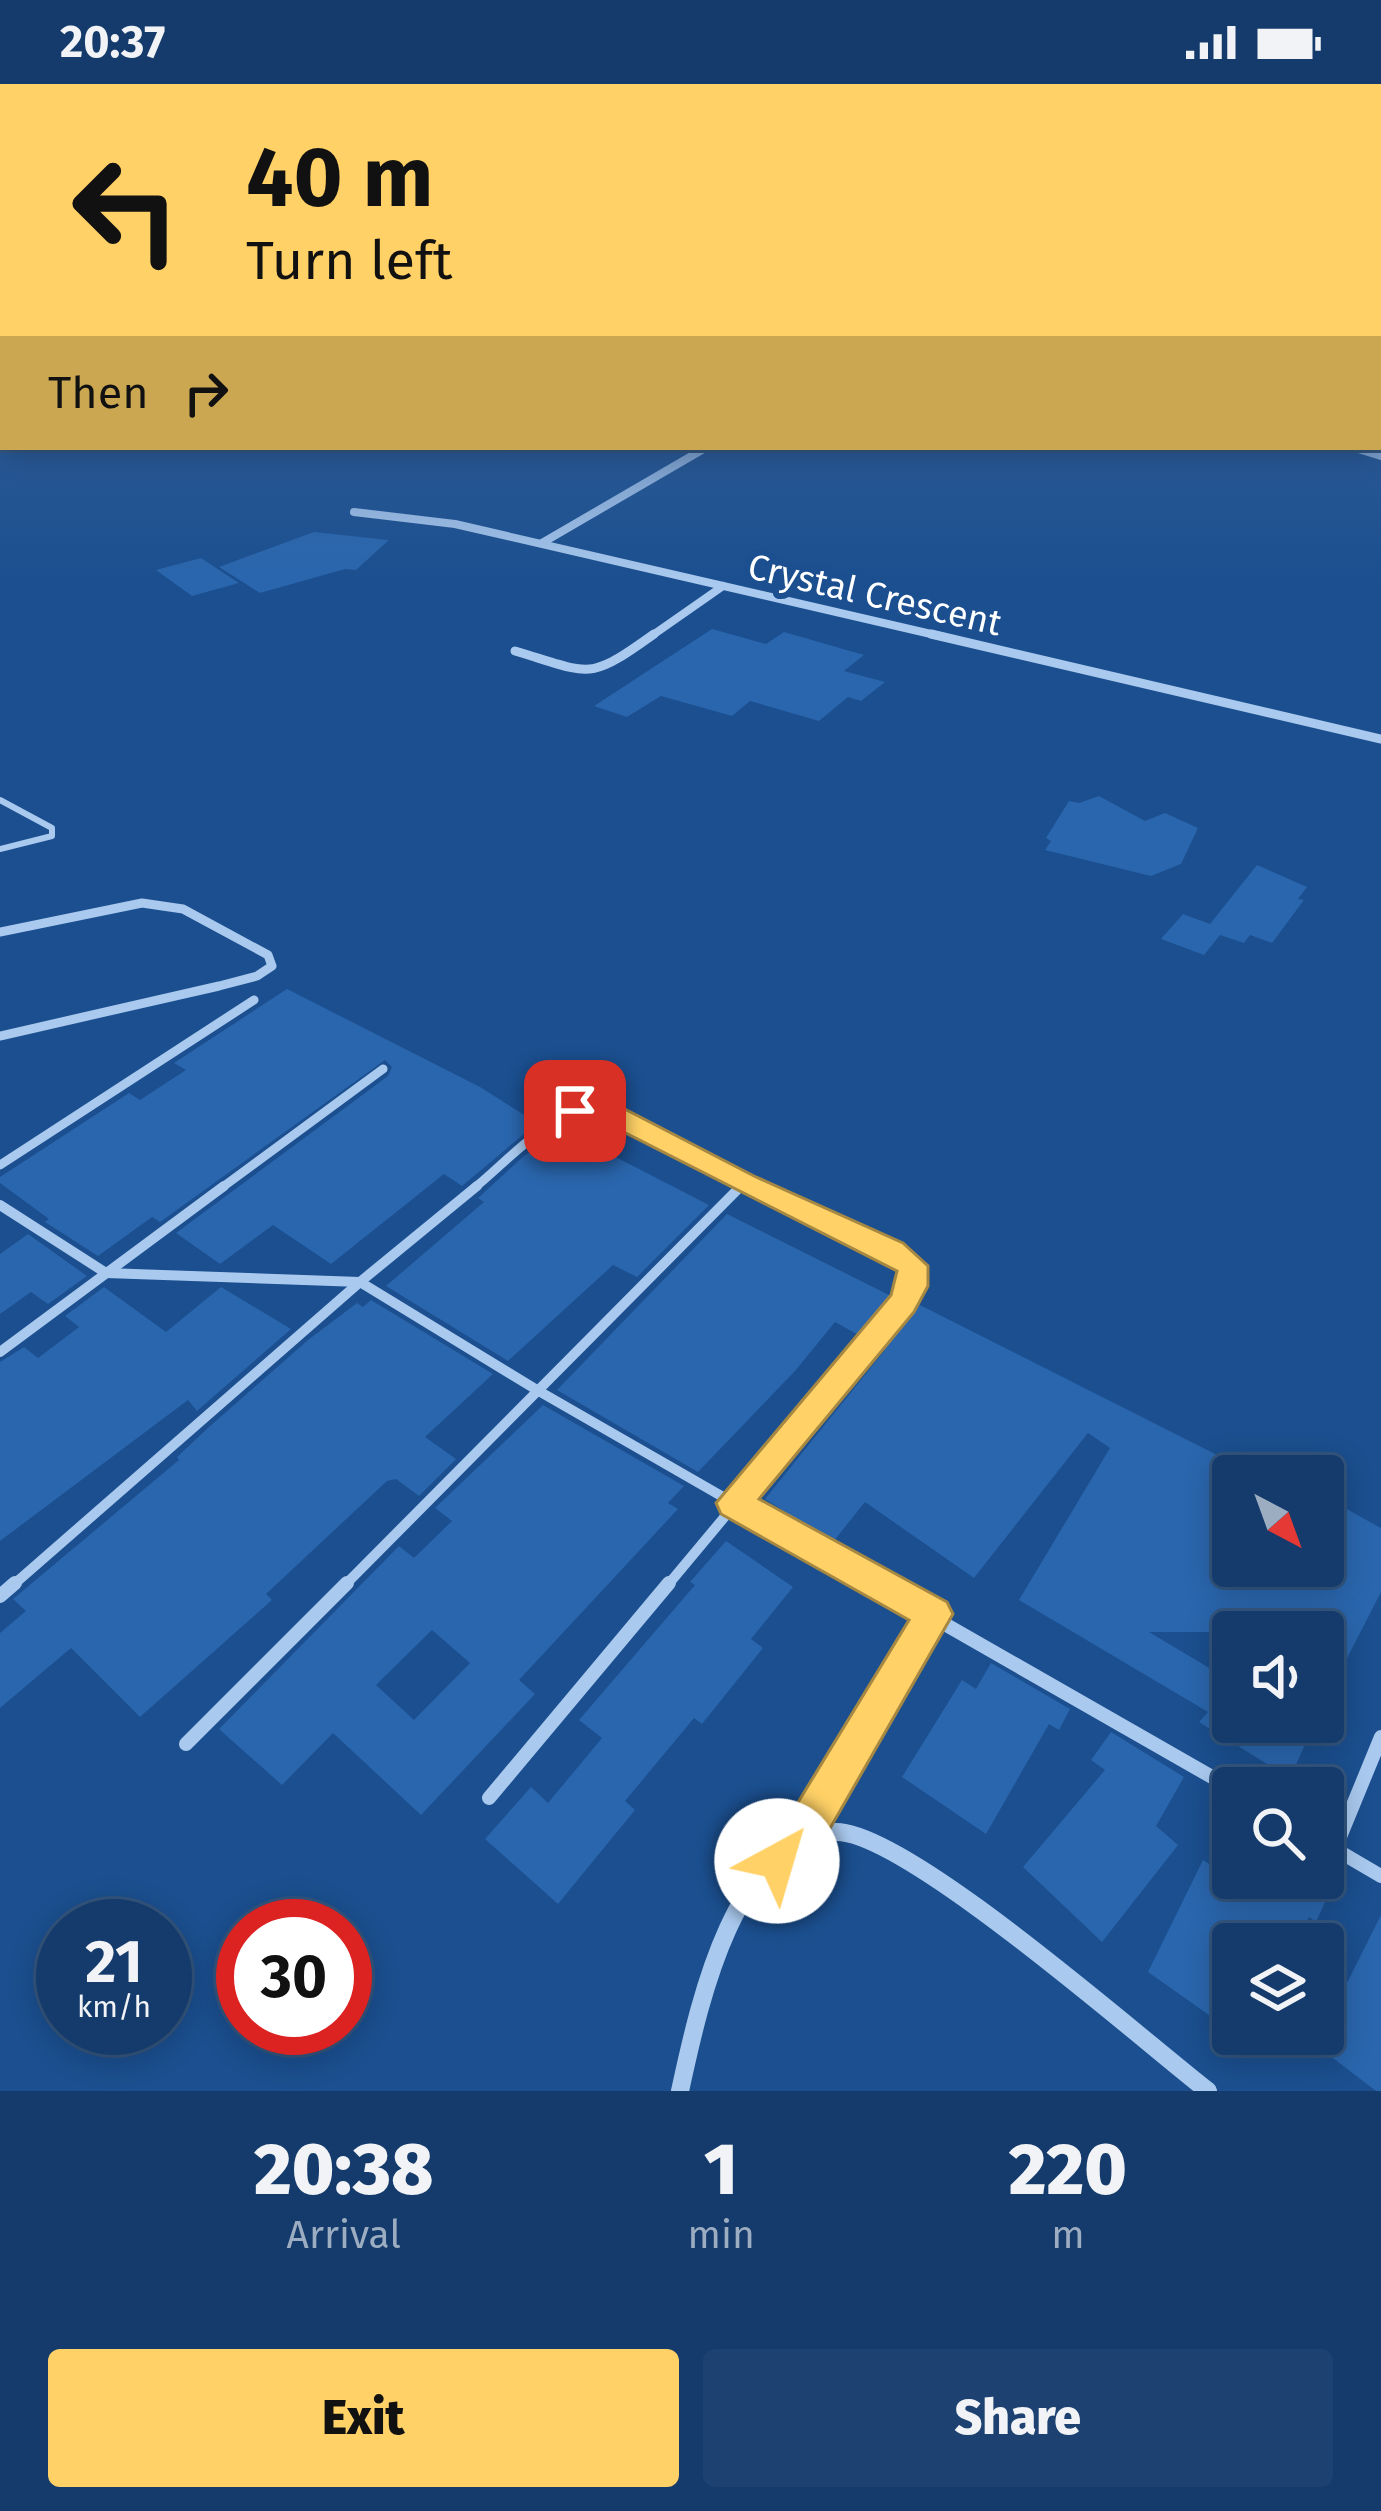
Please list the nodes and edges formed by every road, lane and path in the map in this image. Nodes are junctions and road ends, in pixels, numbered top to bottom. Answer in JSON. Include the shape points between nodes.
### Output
{"nodes":[{"id":1,"x":702,"y":450,"type":"edge"},
{"id":2,"x":354,"y":512,"type":"dead end"},
{"id":3,"x":542,"y":543,"type":"junction"},
{"id":4,"x":722,"y":586,"type":"junction"},
{"id":5,"x":515,"y":651,"type":"dead end"},
{"id":6,"x":1381,"y":740,"type":"edge"},
{"id":7,"x":0,"y":800,"type":"edge"},
{"id":8,"x":0,"y":849,"type":"edge"},
{"id":9,"x":0,"y":932,"type":"edge"},
{"id":10,"x":254,"y":1000,"type":"dead end"},
{"id":11,"x":0,"y":1036,"type":"edge"},
{"id":12,"x":383,"y":1070,"type":"dead end"},
{"id":13,"x":0,"y":1165,"type":"edge"},
{"id":14,"x":744,"y":1183,"type":"junction"},
{"id":15,"x":0,"y":1205,"type":"edge"},
{"id":16,"x":106,"y":1273,"type":"junction"},
{"id":17,"x":360,"y":1282,"type":"junction"},
{"id":18,"x":0,"y":1352,"type":"edge"},
{"id":19,"x":537,"y":1390,"type":"junction"},
{"id":20,"x":734,"y":1503,"type":"junction"},
{"id":21,"x":0,"y":1596,"type":"edge"},
{"id":22,"x":934,"y":1614,"type":"junction"},
{"id":23,"x":1381,"y":1737,"type":"edge"},
{"id":24,"x":186,"y":1744,"type":"dead end"},
{"id":25,"x":1212,"y":1777,"type":"edge"},
{"id":26,"x":489,"y":1798,"type":"dead end"},
{"id":27,"x":1344,"y":1814,"type":"edge"},
{"id":28,"x":798,"y":1843,"type":"junction"},
{"id":29,"x":1344,"y":1854,"type":"edge"},
{"id":30,"x":1381,"y":1876,"type":"edge"},
{"id":31,"x":680,"y":2091,"type":"edge"},
{"id":32,"x":1208,"y":2091,"type":"edge"}],
"edges":[{"from":1,"to":3,"type":"street"},
{"from":2,"to":3,"type":"street","name":"Crystal Crescent"},
{"from":3,"to":4,"type":"street","name":"Crystal Crescent"},
{"from":4,"to":5,"type":"street","via":[[602,670]]},
{"from":4,"to":6,"type":"street","name":"Crystal Crescent"},
{"from":7,"to":8,"type":"lane","via":[[52,829],[52,836]]},
{"from":9,"to":11,"type":"lane","via":[[164,902],[268,955],[272,966],[219,986]]},
{"from":10,"to":13,"type":"lane"},
{"from":12,"to":16,"type":"lane"},
{"from":14,"to":17,"type":"lane","via":[[605,1111],[575,1111]]},
{"from":14,"to":19,"type":"lane"},
{"from":14,"to":20,"type":"lane","via":[[892,1251],[914,1277],[903,1303]]},
{"from":15,"to":16,"type":"lane"},
{"from":16,"to":17,"type":"lane"},
{"from":16,"to":18,"type":"lane"},
{"from":17,"to":19,"type":"lane"},
{"from":17,"to":21,"type":"lane"},
{"from":19,"to":20,"type":"lane"},
{"from":19,"to":24,"type":"lane"},
{"from":20,"to":22,"type":"lane"},
{"from":20,"to":26,"type":"lane"},
{"from":22,"to":25,"type":"lane"},
{"from":22,"to":28,"type":"lane"},
{"from":23,"to":27,"type":"lane"},
{"from":28,"to":31,"type":"street","via":[[756,1879],[731,1918]]},
{"from":28,"to":32,"type":"street","via":[[838,1832],[886,1847]]},
{"from":29,"to":30,"type":"lane"}]}
